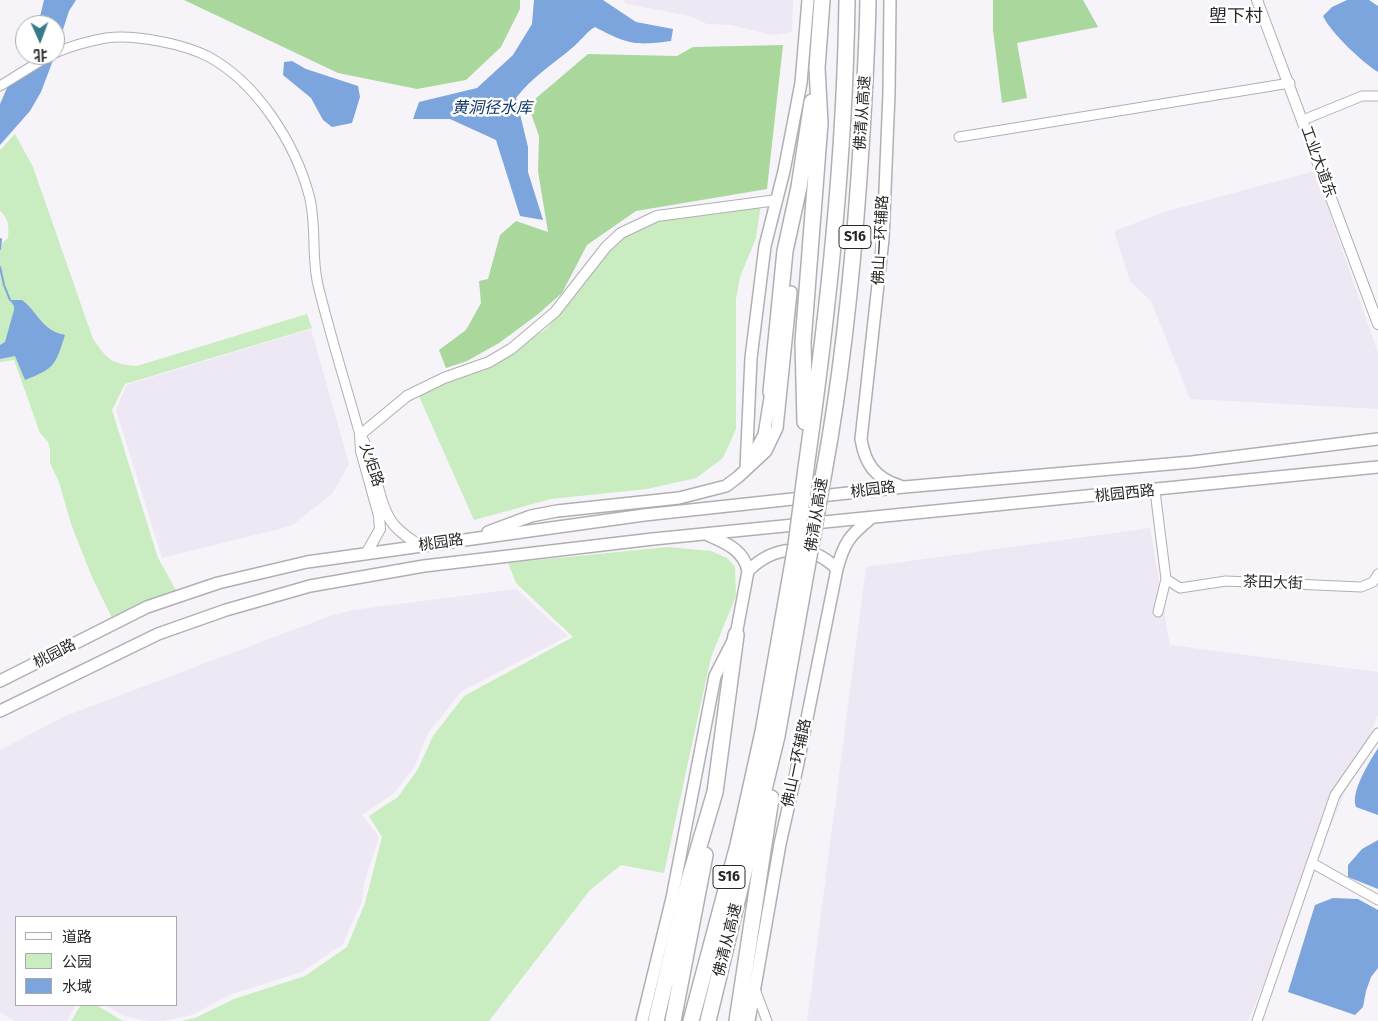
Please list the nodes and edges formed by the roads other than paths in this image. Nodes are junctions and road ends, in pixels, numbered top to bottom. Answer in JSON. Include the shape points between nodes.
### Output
{"nodes":[{"id":1,"x":808,"y":0,"type":"edge"},
{"id":2,"x":822,"y":0,"type":"edge"},
{"id":3,"x":847,"y":0,"type":"edge"},
{"id":4,"x":868,"y":0,"type":"edge"},
{"id":5,"x":890,"y":0,"type":"edge"},
{"id":6,"x":1257,"y":0,"type":"edge"},
{"id":7,"x":65,"y":50,"type":"edge"},
{"id":8,"x":34,"y":65,"type":"edge"},
{"id":9,"x":817,"y":68,"type":"junction"},
{"id":10,"x":1290,"y":83,"type":"junction"},
{"id":11,"x":0,"y":86,"type":"edge"},
{"id":12,"x":1378,"y":96,"type":"edge"},
{"id":13,"x":1303,"y":120,"type":"junction"},
{"id":14,"x":959,"y":137,"type":"dead end"},
{"id":15,"x":799,"y":187,"type":"junction"},
{"id":16,"x":777,"y":200,"type":"junction"},
{"id":17,"x":791,"y":292,"type":"joint"},
{"id":18,"x":1378,"y":324,"type":"edge"},
{"id":19,"x":771,"y":392,"type":"joint"},
{"id":20,"x":360,"y":434,"type":"junction"},
{"id":21,"x":1378,"y":439,"type":"edge"},
{"id":22,"x":1378,"y":467,"type":"edge"},
{"id":23,"x":746,"y":468,"type":"junction"},
{"id":24,"x":806,"y":468,"type":"junction"},
{"id":25,"x":904,"y":487,"type":"junction"},
{"id":26,"x":1155,"y":491,"type":"junction"},
{"id":27,"x":872,"y":518,"type":"junction"},
{"id":28,"x":706,"y":534,"type":"junction"},
{"id":29,"x":467,"y":540,"type":"junction"},
{"id":30,"x":420,"y":546,"type":"junction"},
{"id":31,"x":366,"y":554,"type":"junction"},
{"id":32,"x":837,"y":569,"type":"junction"},
{"id":33,"x":748,"y":571,"type":"junction"},
{"id":34,"x":1378,"y":574,"type":"edge"},
{"id":35,"x":1166,"y":579,"type":"junction"},
{"id":36,"x":1158,"y":612,"type":"dead end"},
{"id":37,"x":736,"y":635,"type":"junction"},
{"id":38,"x":0,"y":681,"type":"edge"},
{"id":39,"x":0,"y":711,"type":"edge"},
{"id":40,"x":1378,"y":733,"type":"edge"},
{"id":41,"x":770,"y":734,"type":"junction"},
{"id":42,"x":774,"y":752,"type":"junction"},
{"id":43,"x":715,"y":792,"type":"junction"},
{"id":44,"x":1312,"y":863,"type":"junction"},
{"id":45,"x":1378,"y":900,"type":"edge"},
{"id":46,"x":755,"y":989,"type":"junction"},
{"id":47,"x":642,"y":1021,"type":"edge"},
{"id":48,"x":656,"y":1021,"type":"edge"},
{"id":49,"x":673,"y":1021,"type":"edge"},
{"id":50,"x":691,"y":1021,"type":"edge"},
{"id":51,"x":708,"y":1021,"type":"edge"},
{"id":52,"x":737,"y":1021,"type":"edge"},
{"id":53,"x":749,"y":1021,"type":"edge"},
{"id":54,"x":767,"y":1021,"type":"edge"},
{"id":55,"x":1257,"y":1021,"type":"edge"}],
"edges":[{"from":1,"to":16,"type":"main road","via":[[801,83]]},
{"from":2,"to":9,"type":"highway"},
{"from":3,"to":24,"type":"highway","name":"佛清从高速","number":"S16","via":[[830,282]]},
{"from":4,"to":41,"type":"highway","name":"佛清从高速","number":"S16","bridge":true,"via":[[852,277],[834,418]]},
{"from":5,"to":25,"type":"main road","name":"佛山一环辅路","via":[[883,239],[861,439],[868,465],[874,473],[886,482]]},
{"from":6,"to":10,"type":"street","name":"工业大道东"},
{"from":7,"to":20,"type":"street","via":[[108,38],[131,38],[162,42],[209,56],[237,76],[280,127],[298,159],[310,197],[317,283]]},
{"from":8,"to":11,"type":"street"},
{"from":9,"to":15,"type":"highway"},
{"from":9,"to":24,"type":"highway","via":[[820,123],[803,342]]},
{"from":10,"to":13,"type":"street","name":"工业大道东"},
{"from":10,"to":14,"type":"street"},
{"from":12,"to":13,"type":"street","via":[[1362,96]]},
{"from":13,"to":18,"type":"street","name":"工业大道东"},
{"from":15,"to":17,"type":"highway"},
{"from":15,"to":19,"type":"highway","via":[[785,250]]},
{"from":16,"to":20,"type":"street","via":[[657,216],[621,233],[606,247],[555,312],[511,349],[408,396]]},
{"from":16,"to":23,"type":"main road","via":[[765,246],[751,358]]},
{"from":17,"to":23,"type":"main road","via":[[777,428],[766,451]]},
{"from":19,"to":23,"type":"main road","via":[[764,435]]},
{"from":20,"to":30,"type":"street","name":"火炬路","via":[[369,449],[387,514],[395,526]]},
{"from":20,"to":31,"type":"street","name":"火炬路","via":[[360,451],[380,529]]},
{"from":21,"to":25,"type":"main road","name":"桃园西路","via":[[1192,462]]},
{"from":22,"to":26,"type":"main road","name":"桃园西路"},
{"from":23,"to":29,"type":"main road","via":[[726,486],[709,491],[679,498],[531,516]]},
{"from":24,"to":41,"type":"highway","name":"佛清从高速","number":"S16","bridge":true},
{"from":25,"to":29,"type":"main road","name":"桃园路","via":[[644,515]]},
{"from":26,"to":27,"type":"main road","name":"桃园西路"},
{"from":26,"to":35,"type":"street"},
{"from":27,"to":28,"type":"main road","name":"桃园路"},
{"from":27,"to":32,"type":"main road","name":"佛山一环辅路","via":[[852,533],[844,544]]},
{"from":28,"to":33,"type":"main road","via":[[739,552]]},
{"from":28,"to":39,"type":"main road","name":"桃园路","via":[[424,566],[310,586],[158,634]]},
{"from":29,"to":30,"type":"main road","name":"桃园路"},
{"from":30,"to":31,"type":"main road","name":"桃园路"},
{"from":31,"to":38,"type":"main road","name":"桃园路","via":[[307,562],[218,583],[147,607]]},
{"from":32,"to":33,"type":"main road","via":[[820,556],[789,549],[759,561]]},
{"from":32,"to":46,"type":"main road","name":"佛山一环辅路","via":[[780,844]]},
{"from":33,"to":37,"type":"main road"},
{"from":34,"to":35,"type":"street","name":"茶田大街","via":[[1373,582],[1361,587],[1226,581],[1180,588]]},
{"from":35,"to":36,"type":"street"},
{"from":37,"to":43,"type":"highway"},
{"from":37,"to":47,"type":"main road","via":[[715,676],[672,898]]},
{"from":40,"to":44,"type":"street","via":[[1335,795]]},
{"from":41,"to":42,"type":"highway","name":"佛清从高速","number":"S16"},
{"from":41,"to":50,"type":"highway","name":"佛清从高速","number":"S16"},
{"from":42,"to":51,"type":"highway","name":"佛清从高速","number":"S16"},
{"from":42,"to":52,"type":"highway","via":[[770,809]]},
{"from":43,"to":48,"type":"highway","via":[[688,880]]},
{"from":43,"to":49,"type":"highway"},
{"from":44,"to":45,"type":"street"},
{"from":44,"to":55,"type":"street"},
{"from":46,"to":53,"type":"main road","name":"佛山一环辅路"},
{"from":46,"to":54,"type":"street"}]}
